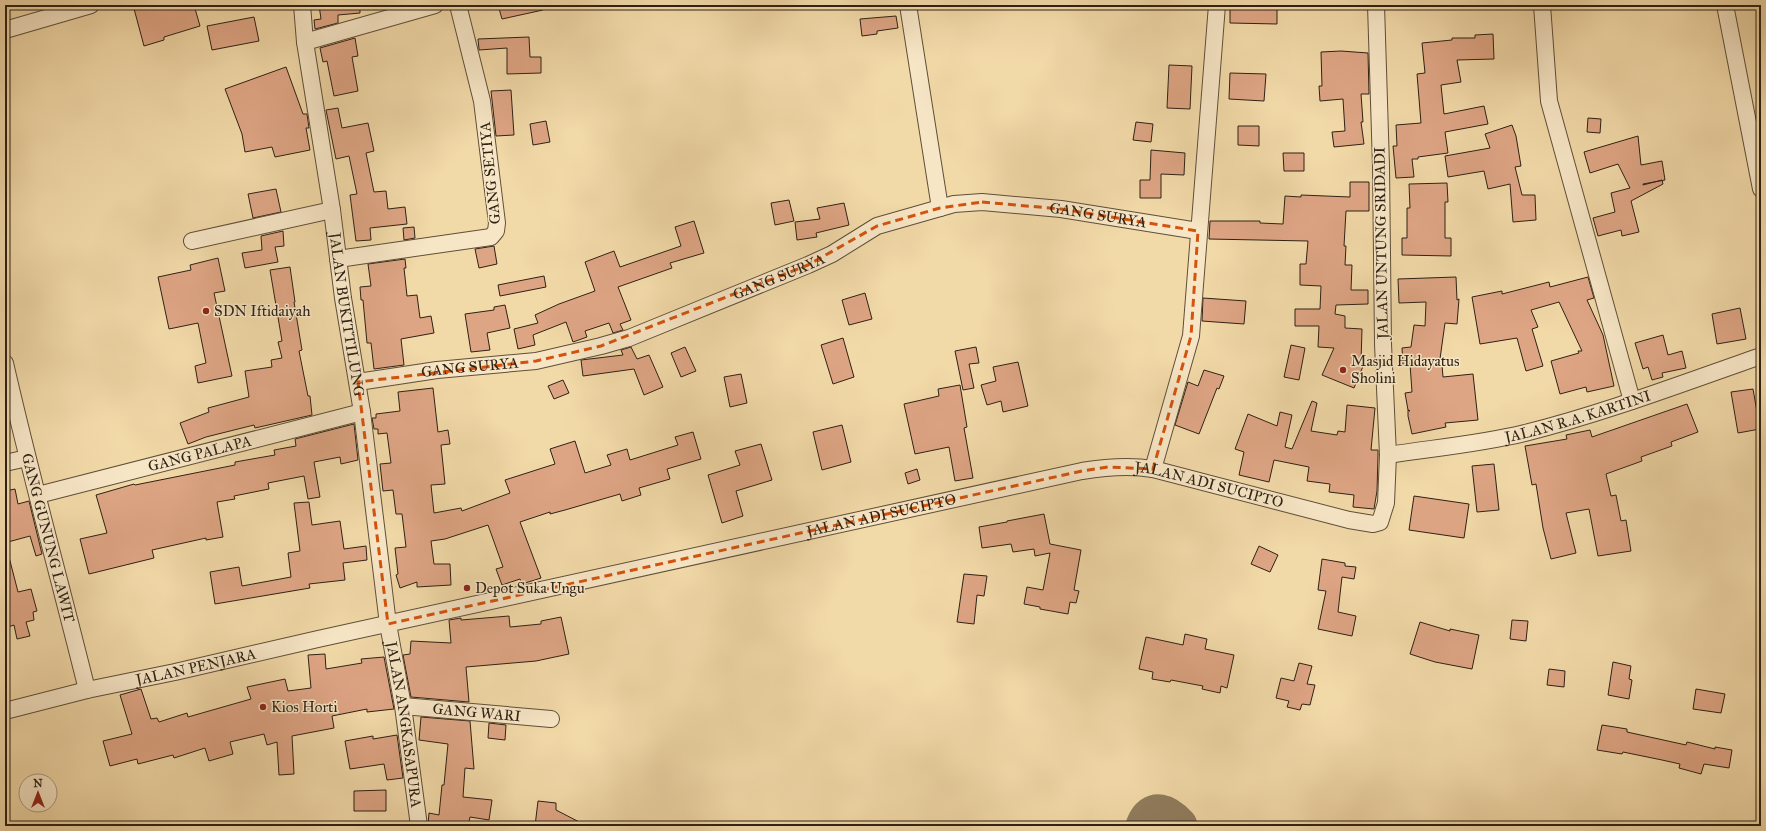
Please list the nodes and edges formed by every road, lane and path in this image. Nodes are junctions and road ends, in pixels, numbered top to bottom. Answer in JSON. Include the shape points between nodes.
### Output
{"nodes":[{"id":1,"x":91,"y":5,"type":"edge"},
{"id":2,"x":302,"y":5,"type":"edge"},
{"id":3,"x":436,"y":5,"type":"edge"},
{"id":4,"x":458,"y":5,"type":"edge"},
{"id":5,"x":908,"y":5,"type":"edge"},
{"id":6,"x":1217,"y":5,"type":"edge"},
{"id":7,"x":1376,"y":5,"type":"edge"},
{"id":8,"x":1542,"y":5,"type":"edge"},
{"id":9,"x":1725,"y":5,"type":"edge"},
{"id":10,"x":5,"y":30,"type":"edge"},
{"id":11,"x":305,"y":42,"type":"junction"},
{"id":12,"x":1761,"y":189,"type":"edge"},
{"id":13,"x":940,"y":208,"type":"junction"},
{"id":14,"x":332,"y":210,"type":"junction"},
{"id":15,"x":1198,"y":231,"type":"junction"},
{"id":16,"x":192,"y":241,"type":"dead end"},
{"id":17,"x":338,"y":259,"type":"junction"},
{"id":18,"x":1761,"y":356,"type":"edge"},
{"id":19,"x":5,"y":363,"type":"edge"},
{"id":20,"x":358,"y":382,"type":"junction"},
{"id":21,"x":1632,"y":401,"type":"junction"},
{"id":22,"x":362,"y":412,"type":"junction"},
{"id":23,"x":1388,"y":455,"type":"junction"},
{"id":24,"x":27,"y":458,"type":"junction"},
{"id":25,"x":5,"y":463,"type":"edge"},
{"id":26,"x":1153,"y":469,"type":"junction"},
{"id":27,"x":38,"y":495,"type":"junction"},
{"id":28,"x":1373,"y":524,"type":"joint"},
{"id":29,"x":388,"y":624,"type":"junction"},
{"id":30,"x":87,"y":690,"type":"junction"},
{"id":31,"x":403,"y":706,"type":"junction"},
{"id":32,"x":5,"y":711,"type":"edge"},
{"id":33,"x":551,"y":719,"type":"dead end"},
{"id":34,"x":419,"y":826,"type":"edge"}],
"edges":[{"from":1,"to":10,"type":"street"},
{"from":2,"to":11,"type":"street","name":"JALAN BUKITTILUNG"},
{"from":3,"to":11,"type":"street"},
{"from":4,"to":17,"type":"street","name":"GANG SETIYA","via":[[482,101],[496,231],[491,237]]},
{"from":5,"to":13,"type":"street"},
{"from":6,"to":15,"type":"street"},
{"from":7,"to":23,"type":"street","name":"JALAN UNTUNG SRIDADI","via":[[1383,344]]},
{"from":8,"to":21,"type":"street","via":[[1549,101]]},
{"from":9,"to":12,"type":"street"},
{"from":11,"to":14,"type":"street","name":"JALAN BUKITTILUNG"},
{"from":13,"to":15,"type":"street","name":"GANG SURYA","via":[[954,204],[990,202],[1061,209]]},
{"from":13,"to":20,"type":"street","name":"GANG SURYA","via":[[878,226],[832,254],[808,265],[657,327],[601,346],[536,361],[437,370]]},
{"from":14,"to":16,"type":"street"},
{"from":14,"to":17,"type":"street","name":"JALAN BUKITTILUNG"},
{"from":15,"to":26,"type":"street","via":[[1191,336]]},
{"from":17,"to":20,"type":"street","name":"JALAN BUKITTILUNG"},
{"from":18,"to":21,"type":"street","name":"JALAN R.A. KARTINI"},
{"from":19,"to":24,"type":"street","name":"GANG GUNUNG LAWIT"},
{"from":20,"to":22,"type":"street","name":"JALAN BUKITTILUNG"},
{"from":21,"to":23,"type":"street","name":"JALAN R.A. KARTINI","via":[[1523,433]]},
{"from":22,"to":27,"type":"street","name":"GANG PALAPA"},
{"from":22,"to":29,"type":"street","name":"JALAN BUKITTILUNG"},
{"from":23,"to":28,"type":"street","name":"JALAN UNTUNG SRIDADI","via":[[1384,510],[1380,522]]},
{"from":24,"to":25,"type":"street"},
{"from":24,"to":27,"type":"street","name":"GANG GUNUNG LAWIT"},
{"from":26,"to":28,"type":"street","name":"JALAN ADI SUCIPTO"},
{"from":26,"to":29,"type":"street","name":"JALAN ADI SUCIPTO","via":[[1108,467],[1082,471]]},
{"from":27,"to":30,"type":"street","name":"GANG GUNUNG LAWIT"},
{"from":29,"to":30,"type":"street","name":"JALAN PENJARA"},
{"from":29,"to":31,"type":"street","name":"JALAN ANGKASAPURA"},
{"from":30,"to":32,"type":"street","name":"JALAN PENJARA"},
{"from":31,"to":33,"type":"street","name":"GANG WARI"},
{"from":31,"to":34,"type":"street","name":"JALAN ANGKASAPURA"}]}
